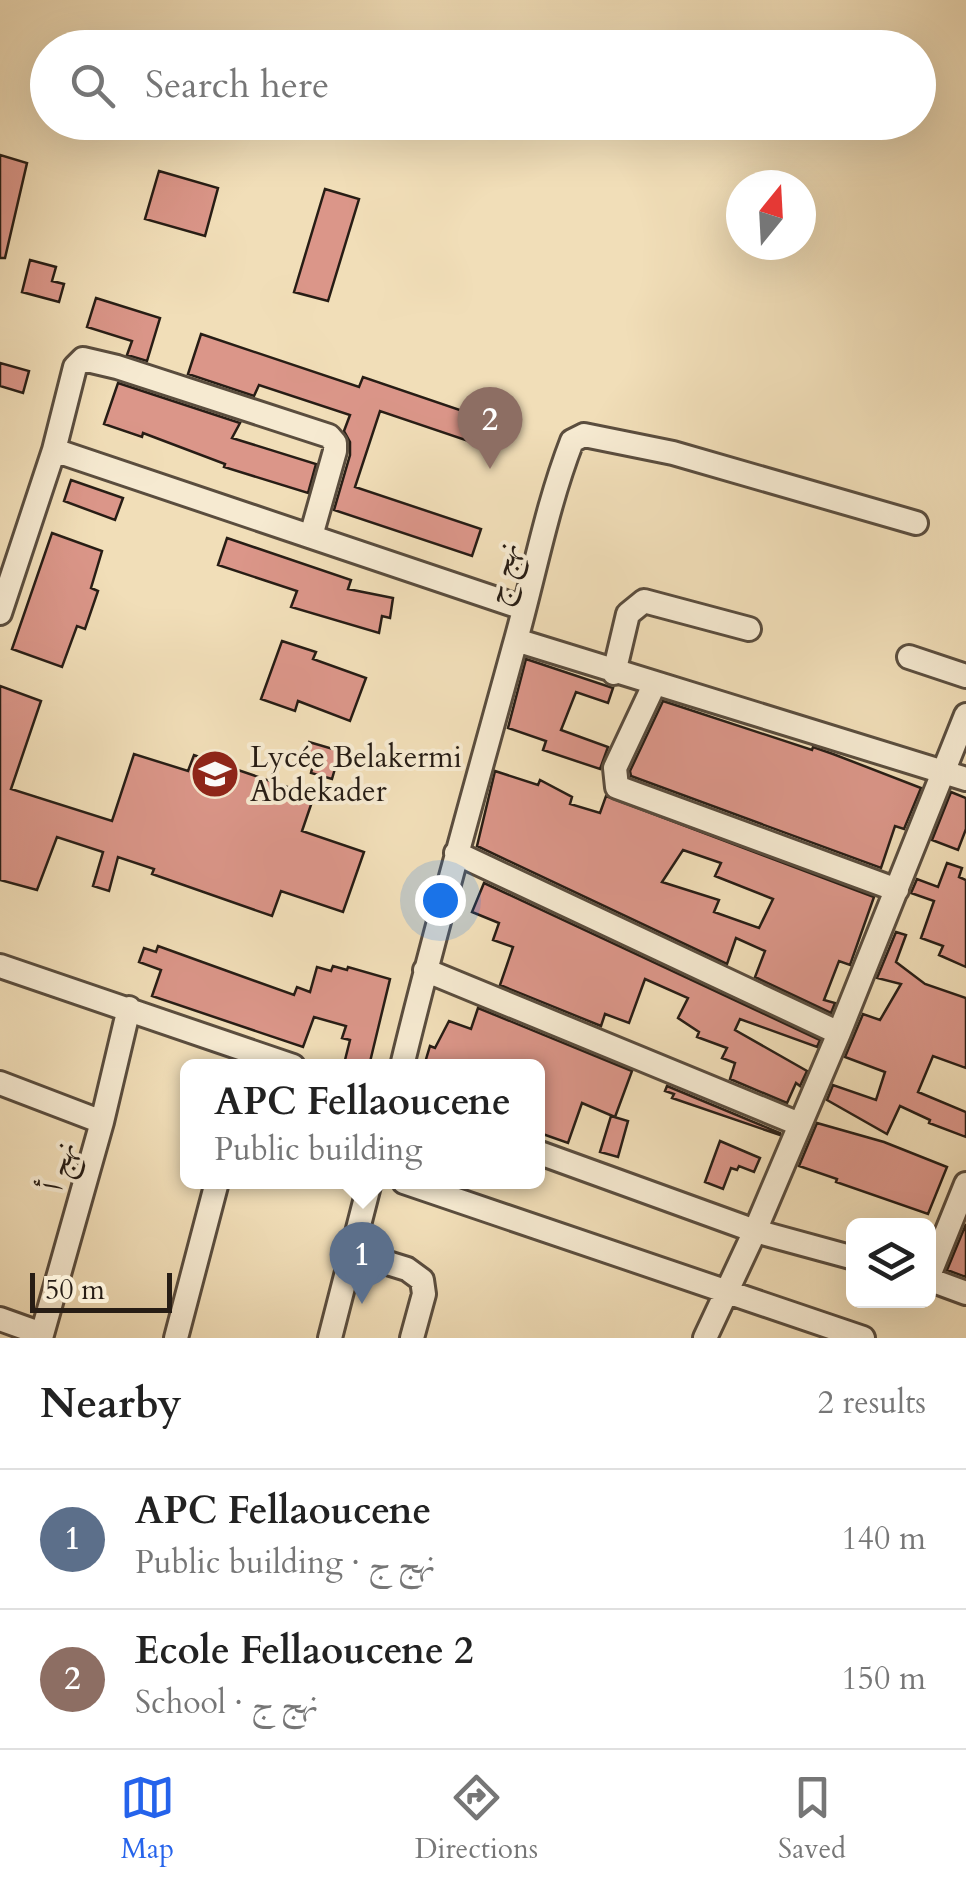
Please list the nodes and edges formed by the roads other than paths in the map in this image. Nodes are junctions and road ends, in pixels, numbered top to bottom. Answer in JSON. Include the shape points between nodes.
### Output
{"nodes":[{"id":1,"x":54,"y":450,"type":"junction"},
{"id":2,"x":916,"y":523,"type":"dead end"},
{"id":3,"x":311,"y":536,"type":"junction"},
{"id":4,"x":10,"y":543,"type":"edge"},
{"id":5,"x":522,"y":608,"type":"junction"},
{"id":6,"x":0,"y":614,"type":"edge"},
{"id":7,"x":749,"y":629,"type":"dead end"},
{"id":8,"x":516,"y":640,"type":"junction"},
{"id":9,"x":909,"y":657,"type":"dead end"},
{"id":10,"x":614,"y":672,"type":"junction"},
{"id":11,"x":966,"y":676,"type":"edge"},
{"id":12,"x":654,"y":686,"type":"junction"},
{"id":13,"x":966,"y":715,"type":"edge"},
{"id":14,"x":955,"y":775,"type":"edge"},
{"id":15,"x":456,"y":853,"type":"junction"},
{"id":16,"x":897,"y":890,"type":"junction"},
{"id":17,"x":0,"y":966,"type":"edge"},
{"id":18,"x":425,"y":970,"type":"junction"},
{"id":19,"x":128,"y":1008,"type":"junction"},
{"id":20,"x":838,"y":1033,"type":"junction"},
{"id":21,"x":248,"y":1059,"type":"edge"},
{"id":22,"x":404,"y":1059,"type":"edge"},
{"id":23,"x":0,"y":1083,"type":"edge"},
{"id":24,"x":102,"y":1122,"type":"junction"},
{"id":25,"x":799,"y":1124,"type":"junction"},
{"id":26,"x":545,"y":1155,"type":"edge"},
{"id":27,"x":966,"y":1184,"type":"edge"},
{"id":28,"x":215,"y":1189,"type":"edge"},
{"id":29,"x":368,"y":1189,"type":"edge"},
{"id":30,"x":425,"y":1189,"type":"edge"},
{"id":31,"x":756,"y":1231,"type":"junction"},
{"id":32,"x":352,"y":1252,"type":"junction"},
{"id":33,"x":846,"y":1256,"type":"edge"},
{"id":34,"x":936,"y":1259,"type":"edge"},
{"id":35,"x":936,"y":1282,"type":"edge"},
{"id":36,"x":728,"y":1292,"type":"junction"},
{"id":37,"x":966,"y":1293,"type":"edge"},
{"id":38,"x":0,"y":1319,"type":"edge"},
{"id":39,"x":42,"y":1336,"type":"edge"},
{"id":40,"x":176,"y":1338,"type":"edge"},
{"id":41,"x":330,"y":1338,"type":"edge"},
{"id":42,"x":412,"y":1338,"type":"edge"},
{"id":43,"x":705,"y":1338,"type":"edge"},
{"id":44,"x":863,"y":1338,"type":"edge"}],
"edges":[{"from":1,"to":3,"type":"street"},
{"from":1,"to":3,"type":"street","via":[[82,360],[322,434],[335,452]]},
{"from":1,"to":4,"type":"street"},
{"from":2,"to":5,"type":"street","name":"نهج ج","via":[[672,453],[584,435],[572,441],[558,472]]},
{"from":3,"to":5,"type":"street"},
{"from":4,"to":6,"type":"street"},
{"from":5,"to":8,"type":"street","name":"نهج ج"},
{"from":7,"to":10,"type":"street","via":[[644,602],[628,614]]},
{"from":8,"to":10,"type":"street"},
{"from":8,"to":15,"type":"street","name":"نهج ج"},
{"from":9,"to":11,"type":"street"},
{"from":10,"to":12,"type":"street"},
{"from":12,"to":14,"type":"street"},
{"from":12,"to":16,"type":"street","via":[[615,768],[618,787]]},
{"from":13,"to":14,"type":"street"},
{"from":14,"to":16,"type":"street"},
{"from":15,"to":18,"type":"street","name":"نهج ج"},
{"from":15,"to":20,"type":"street"},
{"from":16,"to":20,"type":"street"},
{"from":17,"to":19,"type":"street"},
{"from":18,"to":22,"type":"street","name":"نهج ج"},
{"from":18,"to":25,"type":"street"},
{"from":19,"to":21,"type":"street"},
{"from":19,"to":24,"type":"street","name":"نهج أ"},
{"from":20,"to":25,"type":"street"},
{"from":23,"to":24,"type":"street"},
{"from":24,"to":39,"type":"street","name":"نهج أ"},
{"from":25,"to":31,"type":"street"},
{"from":26,"to":31,"type":"street"},
{"from":27,"to":34,"type":"street"},
{"from":28,"to":40,"type":"street"},
{"from":29,"to":32,"type":"street"},
{"from":30,"to":36,"type":"street"},
{"from":31,"to":33,"type":"street"},
{"from":31,"to":36,"type":"street"},
{"from":32,"to":41,"type":"street"},
{"from":32,"to":42,"type":"street","via":[[422,1280]]},
{"from":35,"to":37,"type":"street"},
{"from":36,"to":43,"type":"street"},
{"from":36,"to":44,"type":"street"},
{"from":38,"to":39,"type":"street"}]}
